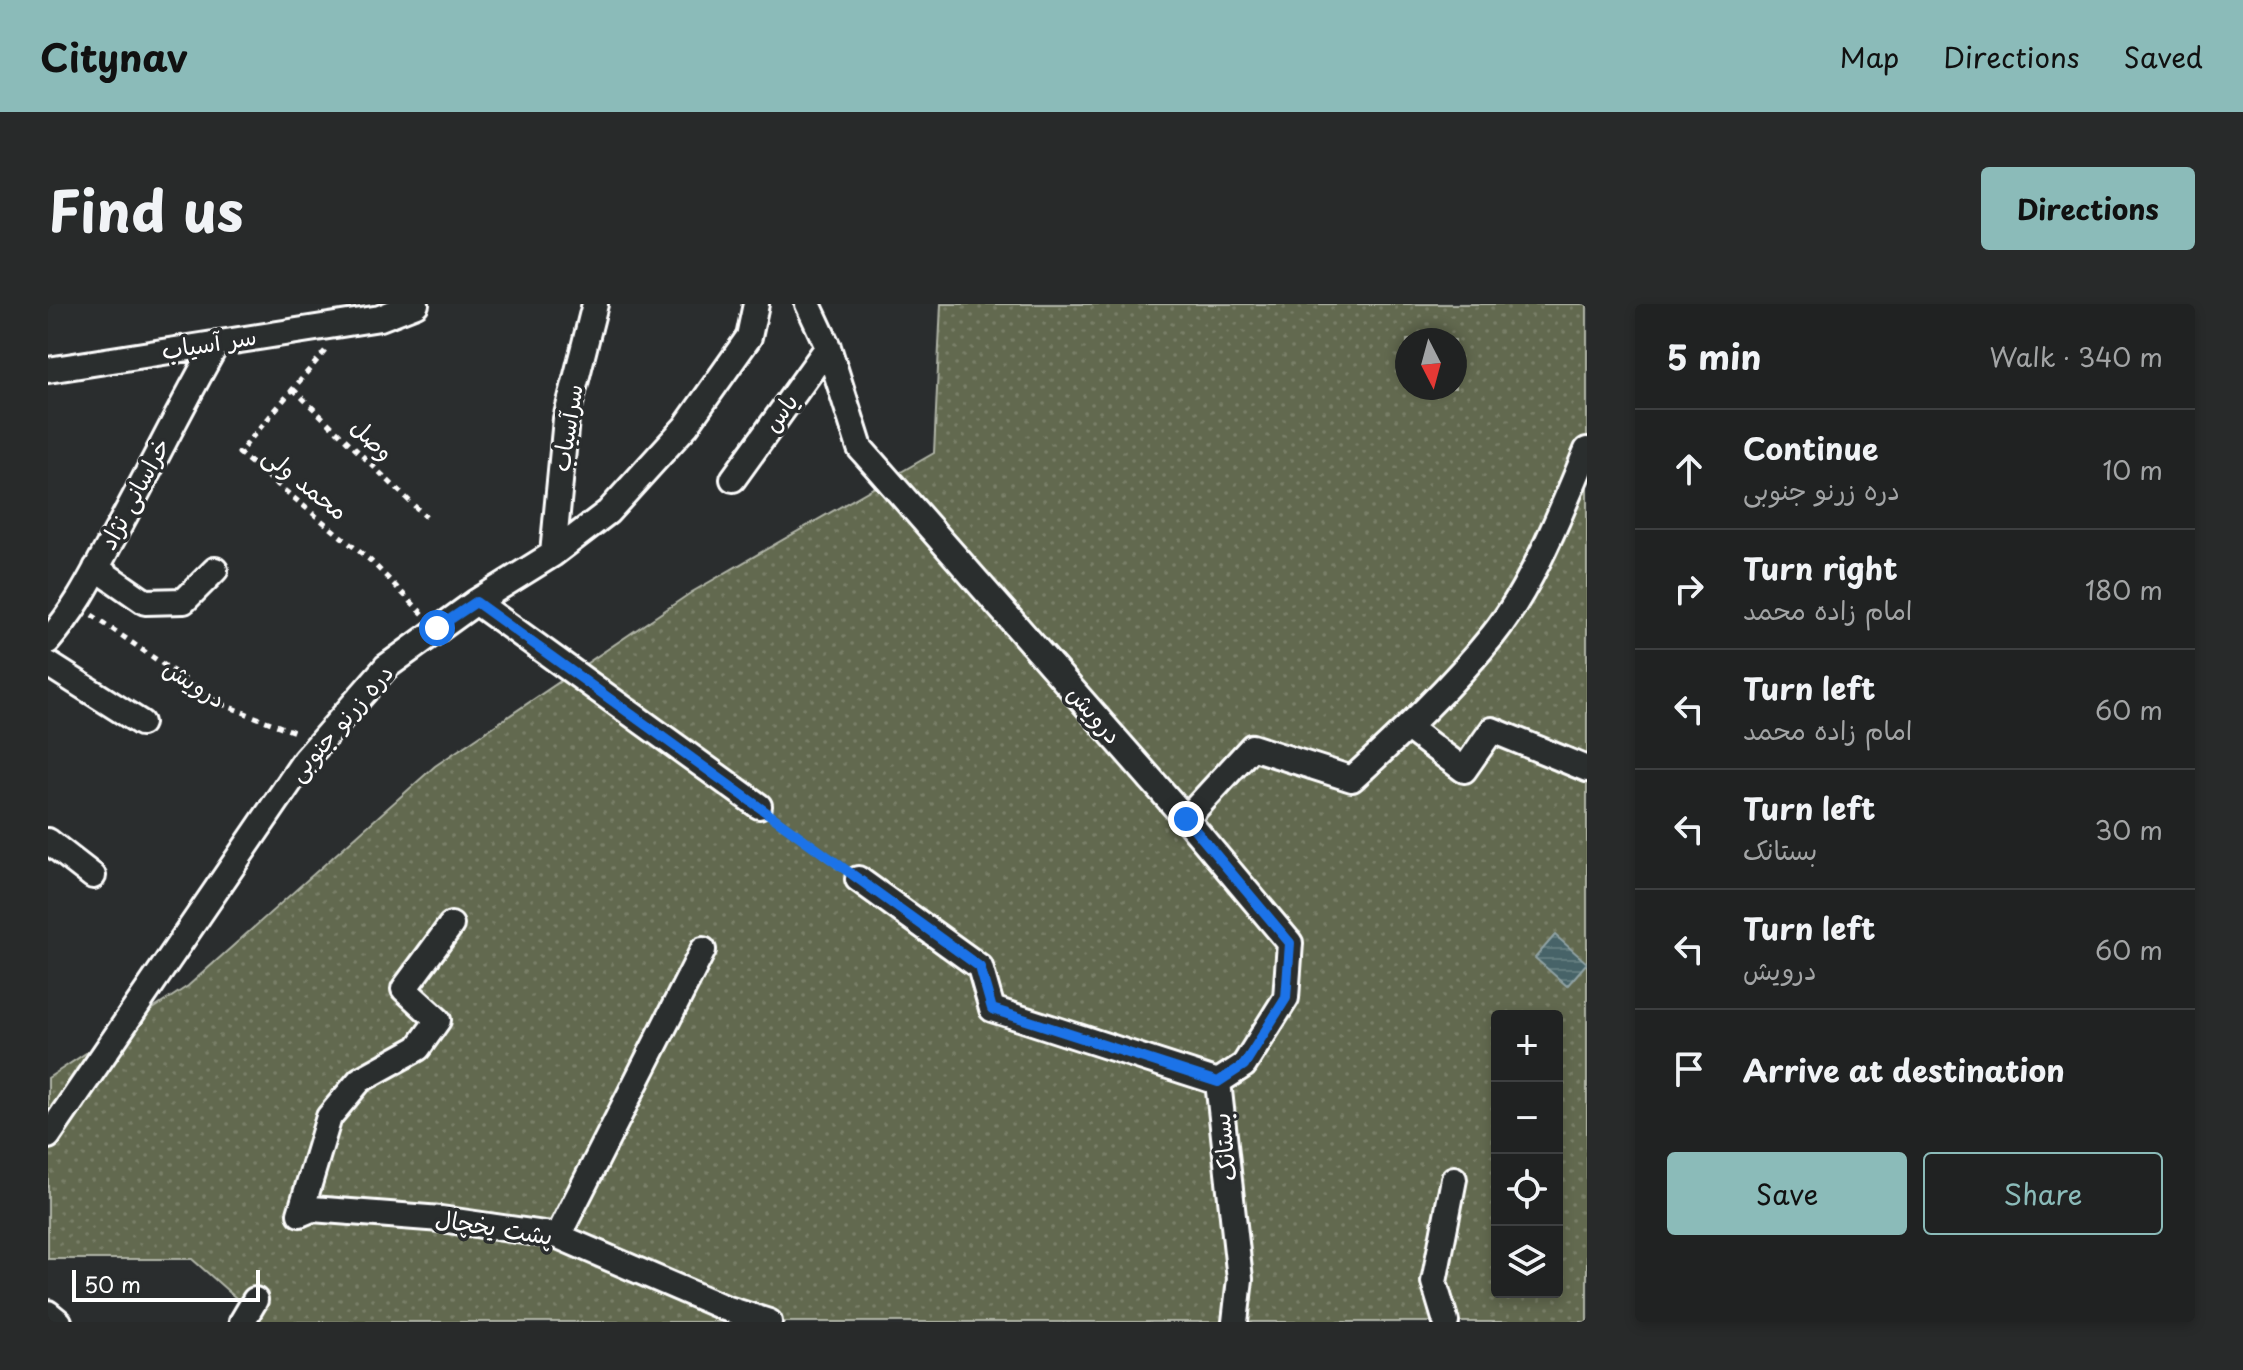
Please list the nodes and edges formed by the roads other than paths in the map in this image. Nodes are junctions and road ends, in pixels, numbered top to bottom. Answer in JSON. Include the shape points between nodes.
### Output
{"nodes":[{"id":1,"x":416,"y":304,"type":"edge"},
{"id":2,"x":595,"y":304,"type":"edge"},
{"id":3,"x":756,"y":304,"type":"edge"},
{"id":4,"x":808,"y":304,"type":"edge"},
{"id":5,"x":217,"y":343,"type":"junction"},
{"id":6,"x":828,"y":347,"type":"junction"},
{"id":7,"x":48,"y":370,"type":"edge"},
{"id":8,"x":1587,"y":450,"type":"edge"},
{"id":9,"x":733,"y":479,"type":"dead end"},
{"id":10,"x":553,"y":554,"type":"junction"},
{"id":11,"x":96,"y":568,"type":"junction"},
{"id":12,"x":215,"y":570,"type":"dead end"},
{"id":13,"x":476,"y":602,"type":"junction"},
{"id":14,"x":48,"y":641,"type":"edge"},
{"id":15,"x":48,"y":664,"type":"edge"},
{"id":16,"x":141,"y":723,"type":"dead end"},
{"id":17,"x":1408,"y":728,"type":"junction"},
{"id":18,"x":1587,"y":769,"type":"edge"},
{"id":19,"x":759,"y":806,"type":"road end"},
{"id":20,"x":1186,"y":819,"type":"junction"},
{"id":21,"x":48,"y":841,"type":"edge"},
{"id":22,"x":93,"y":876,"type":"dead end"},
{"id":23,"x":858,"y":879,"type":"road end"},
{"id":24,"x":451,"y":925,"type":"dead end"},
{"id":25,"x":703,"y":950,"type":"dead end"},
{"id":26,"x":1286,"y":998,"type":"joint"},
{"id":27,"x":1218,"y":1082,"type":"junction"},
{"id":28,"x":48,"y":1136,"type":"edge"},
{"id":29,"x":1454,"y":1179,"type":"dead end"},
{"id":30,"x":558,"y":1236,"type":"junction"},
{"id":31,"x":255,"y":1300,"type":"dead end"},
{"id":32,"x":48,"y":1313,"type":"edge"},
{"id":33,"x":59,"y":1322,"type":"edge"},
{"id":34,"x":242,"y":1322,"type":"edge"},
{"id":35,"x":769,"y":1322,"type":"edge"},
{"id":36,"x":1235,"y":1322,"type":"edge"},
{"id":37,"x":1446,"y":1322,"type":"edge"}],
"edges":[{"from":1,"to":5,"type":"street","name":"سر آسیاب","via":[[380,318]]},
{"from":2,"to":10,"type":"street","name":"سرآسیاب","via":[[566,419]]},
{"from":3,"to":10,"type":"street","name":"دره زرنو جنوبی","via":[[749,337],[686,426],[608,512]]},
{"from":4,"to":6,"type":"street"},
{"from":5,"to":7,"type":"street","name":"سر آسیاب"},
{"from":5,"to":11,"type":"street","name":"خراسانی نژاد"},
{"from":6,"to":9,"type":"street","name":"یاس"},
{"from":6,"to":20,"type":"street","name":"درویش","via":[[860,448]]},
{"from":8,"to":17,"type":"street","via":[[1546,546],[1495,633]]},
{"from":10,"to":13,"type":"street","name":"دره زرنو جنوبی"},
{"from":11,"to":12,"type":"street","via":[[145,602],[184,601]]},
{"from":11,"to":14,"type":"street","name":"خراسانی نژاد","via":[[78,606]]},
{"from":13,"to":19,"type":"street"},
{"from":13,"to":28,"type":"street","name":"دره زرنو جنوبی","via":[[386,667],[321,742]]},
{"from":15,"to":16,"type":"street"},
{"from":17,"to":18,"type":"street","via":[[1464,770],[1492,730]]},
{"from":17,"to":20,"type":"street","via":[[1352,779],[1252,747]]},
{"from":20,"to":26,"type":"street","name":"درویش","via":[[1290,943]]},
{"from":21,"to":22,"type":"street"},
{"from":23,"to":27,"type":"street","via":[[980,967],[992,1009]]},
{"from":24,"to":30,"type":"street","name":"پشت یخچال","via":[[404,989],[438,1020],[418,1048],[360,1080],[329,1117],[300,1214],[312,1209],[441,1219]]},
{"from":25,"to":30,"type":"street"},
{"from":26,"to":27,"type":"street","name":"بستانک","via":[[1244,1065]]},
{"from":27,"to":36,"type":"street","name":"بستانک","via":[[1240,1279]]},
{"from":29,"to":37,"type":"street","via":[[1434,1282]]},
{"from":30,"to":35,"type":"street","name":"پشت یخچال"},
{"from":31,"to":34,"type":"street"},
{"from":32,"to":33,"type":"street"}]}
